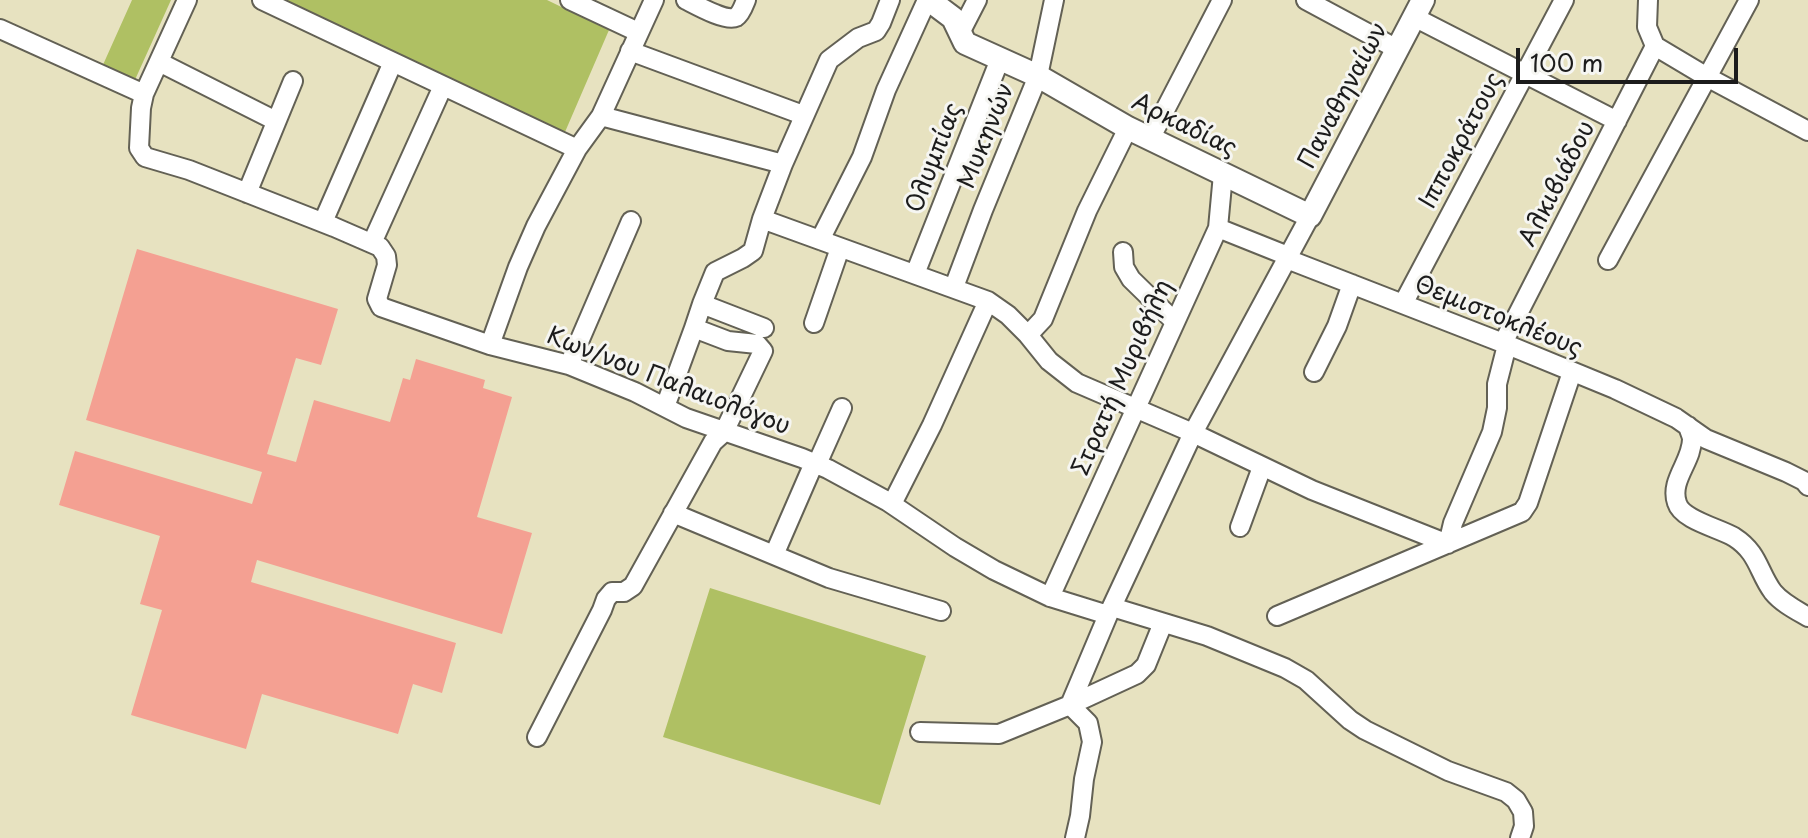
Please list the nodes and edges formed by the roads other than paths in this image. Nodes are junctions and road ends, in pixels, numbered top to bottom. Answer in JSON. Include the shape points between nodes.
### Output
{"nodes":[{"id":1,"x":187,"y":0,"type":"edge"},
{"id":2,"x":570,"y":0,"type":"edge"},
{"id":3,"x":654,"y":0,"type":"edge"},
{"id":4,"x":686,"y":0,"type":"edge"},
{"id":5,"x":746,"y":0,"type":"edge"},
{"id":6,"x":890,"y":0,"type":"edge"},
{"id":7,"x":928,"y":0,"type":"edge"},
{"id":8,"x":977,"y":0,"type":"edge"},
{"id":9,"x":1054,"y":0,"type":"edge"},
{"id":10,"x":1306,"y":0,"type":"edge"},
{"id":11,"x":1564,"y":0,"type":"edge"},
{"id":12,"x":1648,"y":0,"type":"edge"},
{"id":13,"x":1749,"y":0,"type":"edge"},
{"id":14,"x":1219,"y":1,"type":"edge"},
{"id":15,"x":270,"y":2,"type":"edge"},
{"id":16,"x":1418,"y":9,"type":"edge"},
{"id":17,"x":0,"y":29,"type":"edge"},
{"id":18,"x":638,"y":32,"type":"junction"},
{"id":19,"x":960,"y":33,"type":"junction"},
{"id":20,"x":1655,"y":46,"type":"junction"},
{"id":21,"x":1397,"y":49,"type":"junction"},
{"id":22,"x":630,"y":51,"type":"junction"},
{"id":23,"x":1000,"y":59,"type":"junction"},
{"id":24,"x":159,"y":62,"type":"junction"},
{"id":25,"x":393,"y":62,"type":"junction"},
{"id":26,"x":1524,"y":74,"type":"junction"},
{"id":27,"x":1038,"y":76,"type":"junction"},
{"id":28,"x":1707,"y":77,"type":"junction"},
{"id":29,"x":293,"y":81,"type":"dead end"},
{"id":30,"x":443,"y":86,"type":"junction"},
{"id":31,"x":144,"y":94,"type":"junction"},
{"id":32,"x":803,"y":115,"type":"junction"},
{"id":33,"x":601,"y":116,"type":"junction"},
{"id":34,"x":276,"y":121,"type":"junction"},
{"id":35,"x":1617,"y":121,"type":"junction"},
{"id":36,"x":1128,"y":128,"type":"junction"},
{"id":37,"x":1808,"y":131,"type":"edge"},
{"id":38,"x":1150,"y":139,"type":"junction"},
{"id":39,"x":577,"y":149,"type":"junction"},
{"id":40,"x":783,"y":164,"type":"junction"},
{"id":41,"x":1223,"y":174,"type":"junction"},
{"id":42,"x":247,"y":193,"type":"junction"},
{"id":43,"x":1310,"y":216,"type":"junction"},
{"id":44,"x":762,"y":219,"type":"junction"},
{"id":45,"x":631,"y":221,"type":"dead end"},
{"id":46,"x":323,"y":222,"type":"junction"},
{"id":47,"x":1218,"y":228,"type":"junction"},
{"id":48,"x":820,"y":240,"type":"junction"},
{"id":49,"x":372,"y":243,"type":"junction"},
{"id":50,"x":840,"y":248,"type":"junction"},
{"id":51,"x":1123,"y":252,"type":"dead end"},
{"id":52,"x":1288,"y":258,"type":"junction"},
{"id":53,"x":1608,"y":260,"type":"dead end"},
{"id":54,"x":915,"y":274,"type":"junction"},
{"id":55,"x":1352,"y":284,"type":"junction"},
{"id":56,"x":954,"y":287,"type":"junction"},
{"id":57,"x":988,"y":301,"type":"junction"},
{"id":58,"x":702,"y":304,"type":"junction"},
{"id":59,"x":1403,"y":304,"type":"junction"},
{"id":60,"x":1175,"y":322,"type":"junction"},
{"id":61,"x":814,"y":323,"type":"dead end"},
{"id":62,"x":694,"y":328,"type":"junction"},
{"id":63,"x":764,"y":328,"type":"dead end"},
{"id":64,"x":1028,"y":335,"type":"junction"},
{"id":65,"x":1505,"y":344,"type":"junction"},
{"id":66,"x":490,"y":345,"type":"junction"},
{"id":67,"x":569,"y":365,"type":"junction"},
{"id":68,"x":1314,"y":372,"type":"dead end"},
{"id":69,"x":1572,"y":372,"type":"junction"},
{"id":70,"x":665,"y":407,"type":"junction"},
{"id":71,"x":842,"y":408,"type":"dead end"},
{"id":72,"x":1135,"y":409,"type":"junction"},
{"id":73,"x":1688,"y":426,"type":"junction"},
{"id":74,"x":724,"y":432,"type":"junction"},
{"id":75,"x":1193,"y":433,"type":"junction"},
{"id":76,"x":816,"y":464,"type":"junction"},
{"id":77,"x":1262,"y":467,"type":"junction"},
{"id":78,"x":1808,"y":486,"type":"edge"},
{"id":79,"x":892,"y":504,"type":"junction"},
{"id":80,"x":673,"y":513,"type":"junction"},
{"id":81,"x":1240,"y":527,"type":"dead end"},
{"id":82,"x":1448,"y":544,"type":"junction"},
{"id":83,"x":774,"y":555,"type":"junction"},
{"id":84,"x":1050,"y":597,"type":"junction"},
{"id":85,"x":941,"y":611,"type":"dead end"},
{"id":86,"x":1110,"y":611,"type":"junction"},
{"id":87,"x":1277,"y":616,"type":"dead end"},
{"id":88,"x":1808,"y":617,"type":"edge"},
{"id":89,"x":1163,"y":623,"type":"junction"},
{"id":90,"x":1070,"y":705,"type":"junction"},
{"id":91,"x":920,"y":732,"type":"dead end"},
{"id":92,"x":537,"y":737,"type":"dead end"},
{"id":93,"x":1075,"y":838,"type":"edge"},
{"id":94,"x":1520,"y":838,"type":"edge"}],
"edges":[{"from":1,"to":24,"type":"street"},
{"from":2,"to":18,"type":"street"},
{"from":3,"to":18,"type":"street"},
{"from":4,"to":5,"type":"street","via":[[732,18]]},
{"from":6,"to":32,"type":"street","via":[[876,31],[829,60]]},
{"from":7,"to":19,"type":"street","name":"Αρκαδίας","via":[[953,18]]},
{"from":7,"to":48,"type":"street","via":[[862,157]]},
{"from":8,"to":19,"type":"street"},
{"from":9,"to":27,"type":"street","name":"Μυκηνών"},
{"from":10,"to":21,"type":"street"},
{"from":11,"to":26,"type":"street","name":"Ιπποκράτους"},
{"from":12,"to":20,"type":"street","via":[[1647,27]]},
{"from":13,"to":28,"type":"street"},
{"from":14,"to":38,"type":"street"},
{"from":15,"to":25,"type":"street"},
{"from":16,"to":21,"type":"street","name":"Παναθηναίων"},
{"from":16,"to":26,"type":"street"},
{"from":17,"to":31,"type":"street"},
{"from":18,"to":22,"type":"street"},
{"from":19,"to":23,"type":"street","name":"Αρκαδίας","via":[[965,43]]},
{"from":20,"to":28,"type":"street"},
{"from":20,"to":35,"type":"street","name":"Αλκιβιάδου"},
{"from":21,"to":43,"type":"street","name":"Παναθηναίων"},
{"from":22,"to":32,"type":"street"},
{"from":22,"to":33,"type":"street"},
{"from":23,"to":27,"type":"street","name":"Αρκαδίας"},
{"from":23,"to":54,"type":"street","name":"Ολυμπίας"},
{"from":24,"to":31,"type":"street"},
{"from":24,"to":34,"type":"street"},
{"from":25,"to":30,"type":"street"},
{"from":25,"to":46,"type":"street"},
{"from":26,"to":35,"type":"street"},
{"from":26,"to":59,"type":"street","name":"Ιπποκράτους"},
{"from":27,"to":36,"type":"street","name":"Αρκαδίας"},
{"from":27,"to":56,"type":"street","name":"Μυκηνών"},
{"from":28,"to":37,"type":"street"},
{"from":28,"to":53,"type":"street"},
{"from":29,"to":34,"type":"street"},
{"from":30,"to":39,"type":"street"},
{"from":30,"to":49,"type":"street"},
{"from":31,"to":42,"type":"street","via":[[139,148],[145,157]]},
{"from":32,"to":40,"type":"street"},
{"from":33,"to":39,"type":"street"},
{"from":33,"to":40,"type":"street"},
{"from":34,"to":42,"type":"street"},
{"from":35,"to":65,"type":"street","name":"Αλκιβιάδου"},
{"from":36,"to":38,"type":"street","name":"Αρκαδίας"},
{"from":36,"to":64,"type":"street","via":[[1043,319]]},
{"from":38,"to":41,"type":"street","name":"Αρκαδίας"},
{"from":39,"to":66,"type":"street","via":[[524,253]]},
{"from":40,"to":44,"type":"street"},
{"from":41,"to":43,"type":"street","name":"Αρκαδίας"},
{"from":41,"to":47,"type":"street","name":"Στρατή Μυριβήλη"},
{"from":42,"to":46,"type":"street"},
{"from":43,"to":52,"type":"street"},
{"from":44,"to":48,"type":"street"},
{"from":44,"to":58,"type":"street","via":[[753,251],[715,272]]},
{"from":45,"to":67,"type":"street"},
{"from":46,"to":49,"type":"street"},
{"from":47,"to":52,"type":"street","name":"Θεμιστοκλέους"},
{"from":47,"to":60,"type":"street","name":"Στρατή Μυριβήλη"},
{"from":48,"to":50,"type":"street"},
{"from":49,"to":66,"type":"street","name":"Κων/νου Παλαιολόγου","via":[[386,256],[377,299],[381,307]]},
{"from":50,"to":54,"type":"street"},
{"from":50,"to":61,"type":"street"},
{"from":51,"to":60,"type":"street","via":[[1131,279]]},
{"from":52,"to":55,"type":"street","name":"Θεμιστοκλέους"},
{"from":52,"to":75,"type":"street"},
{"from":54,"to":56,"type":"street"},
{"from":55,"to":59,"type":"street","name":"Θεμιστοκλέους"},
{"from":55,"to":68,"type":"street"},
{"from":56,"to":57,"type":"street"},
{"from":57,"to":64,"type":"street"},
{"from":57,"to":79,"type":"street"},
{"from":58,"to":62,"type":"street"},
{"from":58,"to":63,"type":"street"},
{"from":59,"to":65,"type":"street","name":"Θεμιστοκλέους"},
{"from":60,"to":72,"type":"street","name":"Στρατή Μυριβήλη"},
{"from":62,"to":70,"type":"street"},
{"from":62,"to":74,"type":"street","via":[[728,341],[757,344],[763,351]]},
{"from":64,"to":72,"type":"street","via":[[1077,383]]},
{"from":65,"to":69,"type":"street","name":"Θεμιστοκλέους"},
{"from":65,"to":82,"type":"street","name":"Αλκιβιάδου","via":[[1492,432]]},
{"from":66,"to":67,"type":"street","name":"Κων/νου Παλαιολόγου"},
{"from":67,"to":70,"type":"street","name":"Κων/νου Παλαιολόγου"},
{"from":69,"to":73,"type":"street","name":"Θεμιστοκλέους"},
{"from":69,"to":82,"type":"street","via":[[1526,508]]},
{"from":70,"to":74,"type":"street","name":"Κων/νου Παλαιολόγου"},
{"from":71,"to":76,"type":"street"},
{"from":72,"to":75,"type":"street"},
{"from":72,"to":84,"type":"street","name":"Στρατή Μυριβήλη"},
{"from":73,"to":78,"type":"street","name":"Θεμιστοκλέους"},
{"from":73,"to":88,"type":"street","via":[[1692,439],[1675,491],[1680,510],[1748,548],[1773,591]]},
{"from":74,"to":76,"type":"street","name":"Κων/νου Παλαιολόγου"},
{"from":74,"to":80,"type":"street"},
{"from":75,"to":77,"type":"street"},
{"from":75,"to":86,"type":"street"},
{"from":76,"to":79,"type":"street","name":"Κων/νου Παλαιολόγου"},
{"from":76,"to":83,"type":"street"},
{"from":77,"to":81,"type":"street"},
{"from":77,"to":82,"type":"street"},
{"from":79,"to":84,"type":"street","name":"Κων/νου Παλαιολόγου","via":[[978,561]]},
{"from":80,"to":83,"type":"street"},
{"from":80,"to":92,"type":"street","via":[[633,586],[606,599]]},
{"from":82,"to":87,"type":"street"},
{"from":83,"to":85,"type":"street","via":[[829,578]]},
{"from":84,"to":86,"type":"street","name":"Κων/νου Παλαιολόγου"},
{"from":86,"to":89,"type":"street","name":"Κων/νου Παλαιολόγου"},
{"from":86,"to":90,"type":"street"},
{"from":89,"to":90,"type":"street","via":[[1137,674]]},
{"from":89,"to":94,"type":"street","name":"Κων/νου Παλαιολόγου","via":[[1285,668],[1371,733],[1508,793],[1523,812]]},
{"from":90,"to":91,"type":"street","via":[[999,734]]},
{"from":90,"to":93,"type":"street","via":[[1088,723],[1092,742]]}]}
